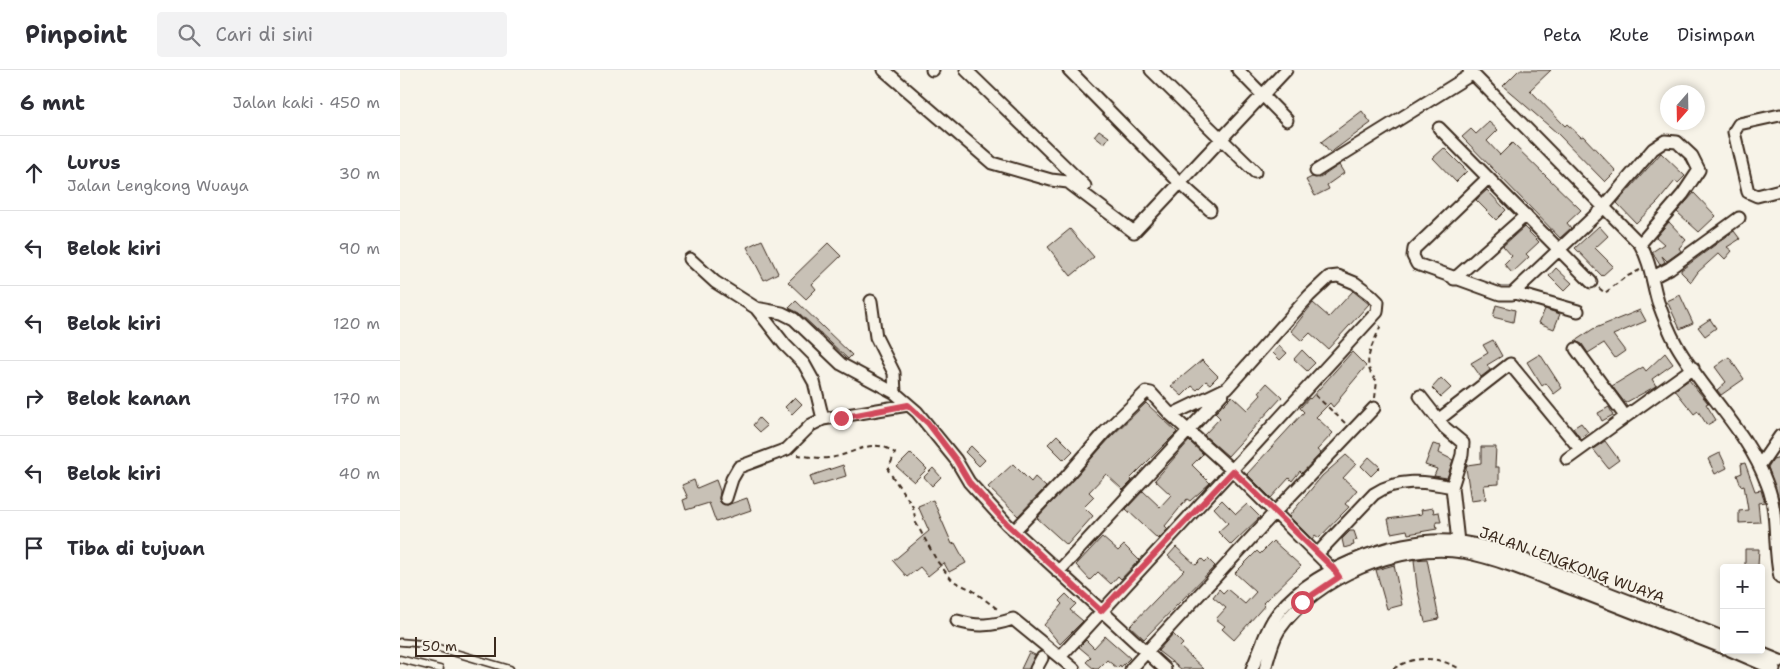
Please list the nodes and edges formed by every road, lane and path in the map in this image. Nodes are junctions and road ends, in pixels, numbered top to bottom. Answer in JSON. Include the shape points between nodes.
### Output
{"nodes":[{"id":1,"x":884,"y":70,"type":"edge"},
{"id":2,"x":966,"y":70,"type":"edge"},
{"id":3,"x":1069,"y":70,"type":"edge"},
{"id":4,"x":1151,"y":70,"type":"edge"},
{"id":5,"x":1238,"y":70,"type":"edge"},
{"id":6,"x":1286,"y":70,"type":"edge"},
{"id":7,"x":1471,"y":72,"type":"edge"},
{"id":8,"x":1264,"y":94,"type":"junction"},
{"id":9,"x":1780,"y":115,"type":"edge"},
{"id":10,"x":1287,"y":120,"type":"dead end"},
{"id":11,"x":1439,"y":128,"type":"dead end"},
{"id":12,"x":1220,"y":139,"type":"junction"},
{"id":13,"x":1255,"y":172,"type":"dead end"},
{"id":14,"x":1316,"y":172,"type":"dead end"},
{"id":15,"x":1488,"y":178,"type":"junction"},
{"id":16,"x":1181,"y":184,"type":"junction"},
{"id":17,"x":1780,"y":190,"type":"edge"},
{"id":18,"x":1603,"y":208,"type":"junction"},
{"id":19,"x":1210,"y":210,"type":"dead end"},
{"id":20,"x":1526,"y":215,"type":"junction"},
{"id":21,"x":1739,"y":218,"type":"dead end"},
{"id":22,"x":1134,"y":232,"type":"junction"},
{"id":23,"x":1640,"y":244,"type":"junction"},
{"id":24,"x":1559,"y":250,"type":"junction"},
{"id":25,"x":690,"y":259,"type":"dead end"},
{"id":26,"x":1650,"y":265,"type":"junction"},
{"id":27,"x":1653,"y":277,"type":"junction"},
{"id":28,"x":1454,"y":279,"type":"junction"},
{"id":29,"x":1591,"y":282,"type":"joint"},
{"id":30,"x":1515,"y":293,"type":"junction"},
{"id":31,"x":870,"y":301,"type":"dead end"},
{"id":32,"x":756,"y":308,"type":"junction"},
{"id":33,"x":1578,"y":311,"type":"dead end"},
{"id":34,"x":1377,"y":312,"type":"junction"},
{"id":35,"x":1576,"y":349,"type":"dead end"},
{"id":36,"x":1693,"y":368,"type":"junction"},
{"id":37,"x":1307,"y":387,"type":"junction"},
{"id":38,"x":1227,"y":388,"type":"junction"},
{"id":39,"x":895,"y":393,"type":"junction"},
{"id":40,"x":1420,"y":396,"type":"dead end"},
{"id":41,"x":908,"y":405,"type":"junction"},
{"id":42,"x":1374,"y":408,"type":"joint"},
{"id":43,"x":1171,"y":415,"type":"junction"},
{"id":44,"x":1625,"y":416,"type":"junction"},
{"id":45,"x":823,"y":419,"type":"junction"},
{"id":46,"x":1438,"y":420,"type":"junction"},
{"id":47,"x":1188,"y":430,"type":"junction"},
{"id":48,"x":1352,"y":430,"type":"junction"},
{"id":49,"x":1780,"y":436,"type":"edge"},
{"id":50,"x":1580,"y":450,"type":"junction"},
{"id":51,"x":777,"y":452,"type":"junction"},
{"id":52,"x":1567,"y":459,"type":"dead end"},
{"id":53,"x":1760,"y":465,"type":"junction"},
{"id":54,"x":1233,"y":471,"type":"junction"},
{"id":55,"x":1452,"y":488,"type":"junction"},
{"id":56,"x":726,"y":498,"type":"dead end"},
{"id":57,"x":1275,"y":512,"type":"junction"},
{"id":58,"x":1014,"y":531,"type":"junction"},
{"id":59,"x":1458,"y":542,"type":"junction"},
{"id":60,"x":1317,"y":554,"type":"junction"},
{"id":61,"x":1058,"y":572,"type":"junction"},
{"id":62,"x":1336,"y":573,"type":"junction"},
{"id":63,"x":1780,"y":577,"type":"edge"},
{"id":64,"x":1101,"y":611,"type":"junction"},
{"id":65,"x":1013,"y":619,"type":"junction"},
{"id":66,"x":957,"y":622,"type":"dead end"},
{"id":67,"x":1720,"y":636,"type":"edge"},
{"id":68,"x":400,"y":642,"type":"edge"},
{"id":69,"x":1720,"y":646,"type":"edge"},
{"id":70,"x":1146,"y":652,"type":"junction"},
{"id":71,"x":1739,"y":654,"type":"edge"},
{"id":72,"x":1762,"y":654,"type":"edge"},
{"id":73,"x":1060,"y":657,"type":"junction"},
{"id":74,"x":1042,"y":658,"type":"dead end"},
{"id":75,"x":400,"y":659,"type":"edge"},
{"id":76,"x":1780,"y":662,"type":"edge"},
{"id":77,"x":490,"y":666,"type":"edge"},
{"id":78,"x":440,"y":669,"type":"edge"},
{"id":79,"x":510,"y":669,"type":"edge"},
{"id":80,"x":1036,"y":669,"type":"edge"},
{"id":81,"x":1074,"y":669,"type":"edge"},
{"id":82,"x":1131,"y":669,"type":"edge"},
{"id":83,"x":1165,"y":669,"type":"edge"},
{"id":84,"x":1252,"y":669,"type":"edge"},
{"id":85,"x":1265,"y":669,"type":"edge"},
{"id":86,"x":1393,"y":669,"type":"edge"},
{"id":87,"x":1460,"y":669,"type":"edge"},
{"id":88,"x":1774,"y":669,"type":"edge"}],
"edges":[{"from":1,"to":22,"type":"street","via":[[992,163],[1068,182]]},
{"from":2,"to":22,"type":"street"},
{"from":3,"to":16,"type":"street"},
{"from":4,"to":12,"type":"street"},
{"from":5,"to":8,"type":"street"},
{"from":6,"to":8,"type":"street"},
{"from":7,"to":14,"type":"street"},
{"from":7,"to":18,"type":"street"},
{"from":8,"to":10,"type":"street"},
{"from":8,"to":12,"type":"street"},
{"from":9,"to":17,"type":"street","via":[[1739,124],[1734,132],[1748,192],[1757,196]]},
{"from":11,"to":15,"type":"street"},
{"from":12,"to":13,"type":"street"},
{"from":12,"to":16,"type":"street"},
{"from":15,"to":20,"type":"street"},
{"from":15,"to":28,"type":"street","via":[[1413,252],[1417,264]]},
{"from":16,"to":19,"type":"street"},
{"from":16,"to":22,"type":"street"},
{"from":18,"to":23,"type":"street"},
{"from":18,"to":23,"type":"street","via":[[1653,149],[1665,141],[1677,142],[1692,156],[1699,170],[1697,176]]},
{"from":18,"to":24,"type":"street"},
{"from":20,"to":24,"type":"street"},
{"from":20,"to":28,"type":"street"},
{"from":21,"to":27,"type":"street"},
{"from":23,"to":26,"type":"street"},
{"from":24,"to":29,"type":"street"},
{"from":24,"to":30,"type":"street"},
{"from":25,"to":32,"type":"street","via":[[715,282]]},
{"from":26,"to":27,"type":"street"},
{"from":26,"to":29,"type":"path","via":[[1624,278],[1605,294]]},
{"from":27,"to":36,"type":"street","via":[[1667,323]]},
{"from":28,"to":30,"type":"street","via":[[1500,294]]},
{"from":30,"to":33,"type":"street"},
{"from":31,"to":39,"type":"street","via":[[876,338],[894,373]]},
{"from":32,"to":39,"type":"street","via":[[789,316],[841,364]]},
{"from":32,"to":45,"type":"street","via":[[804,364],[814,382]]},
{"from":34,"to":37,"type":"street"},
{"from":34,"to":38,"type":"street","via":[[1378,302],[1362,287],[1344,278],[1329,277]]},
{"from":34,"to":42,"type":"path","via":[[1384,314],[1368,358],[1372,376],[1377,381]]},
{"from":35,"to":44,"type":"street"},
{"from":36,"to":44,"type":"street"},
{"from":36,"to":53,"type":"street"},
{"from":37,"to":48,"type":"path"},
{"from":37,"to":54,"type":"street"},
{"from":38,"to":43,"type":"street"},
{"from":38,"to":47,"type":"street"},
{"from":39,"to":41,"type":"street"},
{"from":40,"to":46,"type":"street"},
{"from":41,"to":45,"type":"street"},
{"from":41,"to":58,"type":"street","via":[[928,423],[969,482]]},
{"from":42,"to":48,"type":"street"},
{"from":43,"to":47,"type":"street"},
{"from":43,"to":58,"type":"street","via":[[1151,393],[1143,393]]},
{"from":44,"to":50,"type":"street"},
{"from":45,"to":51,"type":"street","via":[[811,425],[788,449]]},
{"from":46,"to":50,"type":"street","via":[[1510,364]]},
{"from":46,"to":55,"type":"street","via":[[1463,443]]},
{"from":47,"to":54,"type":"street"},
{"from":47,"to":61,"type":"street"},
{"from":48,"to":57,"type":"street"},
{"from":49,"to":53,"type":"street"},
{"from":50,"to":52,"type":"street"},
{"from":51,"to":56,"type":"street","via":[[739,467]]},
{"from":51,"to":65,"type":"path","via":[[827,458],[876,444],[888,448],[895,453],[888,470],[913,507],[916,523],[937,560],[954,581]]},
{"from":53,"to":63,"type":"street","via":[[1773,506]]},
{"from":54,"to":57,"type":"street"},
{"from":54,"to":64,"type":"street"},
{"from":55,"to":59,"type":"street"},
{"from":55,"to":60,"type":"street","via":[[1432,482],[1398,483],[1384,487]]},
{"from":57,"to":60,"type":"street"},
{"from":57,"to":70,"type":"street"},
{"from":58,"to":61,"type":"street"},
{"from":59,"to":62,"type":"street","name":"JALAN LENGKONG WUAYA","via":[[1400,547]]},
{"from":59,"to":67,"type":"street","name":"JALAN LENGKONG WUAYA","via":[[1497,551]]},
{"from":60,"to":62,"type":"street"},
{"from":61,"to":64,"type":"street"},
{"from":62,"to":69,"type":"street","name":"JALAN LENGKONG WUAYA","via":[[1403,554],[1446,550],[1465,552],[1514,566]]},
{"from":62,"to":84,"type":"street","name":"JALAN LENGKONG WUAYA","via":[[1306,585],[1282,609],[1273,620]]},
{"from":62,"to":85,"type":"street","name":"JALAN LENGKONG WUAYA","via":[[1292,613],[1278,632]]},
{"from":64,"to":70,"type":"street"},
{"from":64,"to":73,"type":"street"},
{"from":65,"to":66,"type":"street","via":[[995,625],[974,626]]},
{"from":65,"to":73,"type":"street"},
{"from":68,"to":77,"type":"lane","via":[[425,644]]},
{"from":70,"to":82,"type":"street"},
{"from":70,"to":83,"type":"street"},
{"from":71,"to":88,"type":"street"},
{"from":72,"to":76,"type":"street"},
{"from":73,"to":81,"type":"street"},
{"from":74,"to":80,"type":"street"},
{"from":75,"to":78,"type":"lane"},
{"from":77,"to":79,"type":"lane"},
{"from":86,"to":87,"type":"path","via":[[1412,659],[1446,661]]}]}
